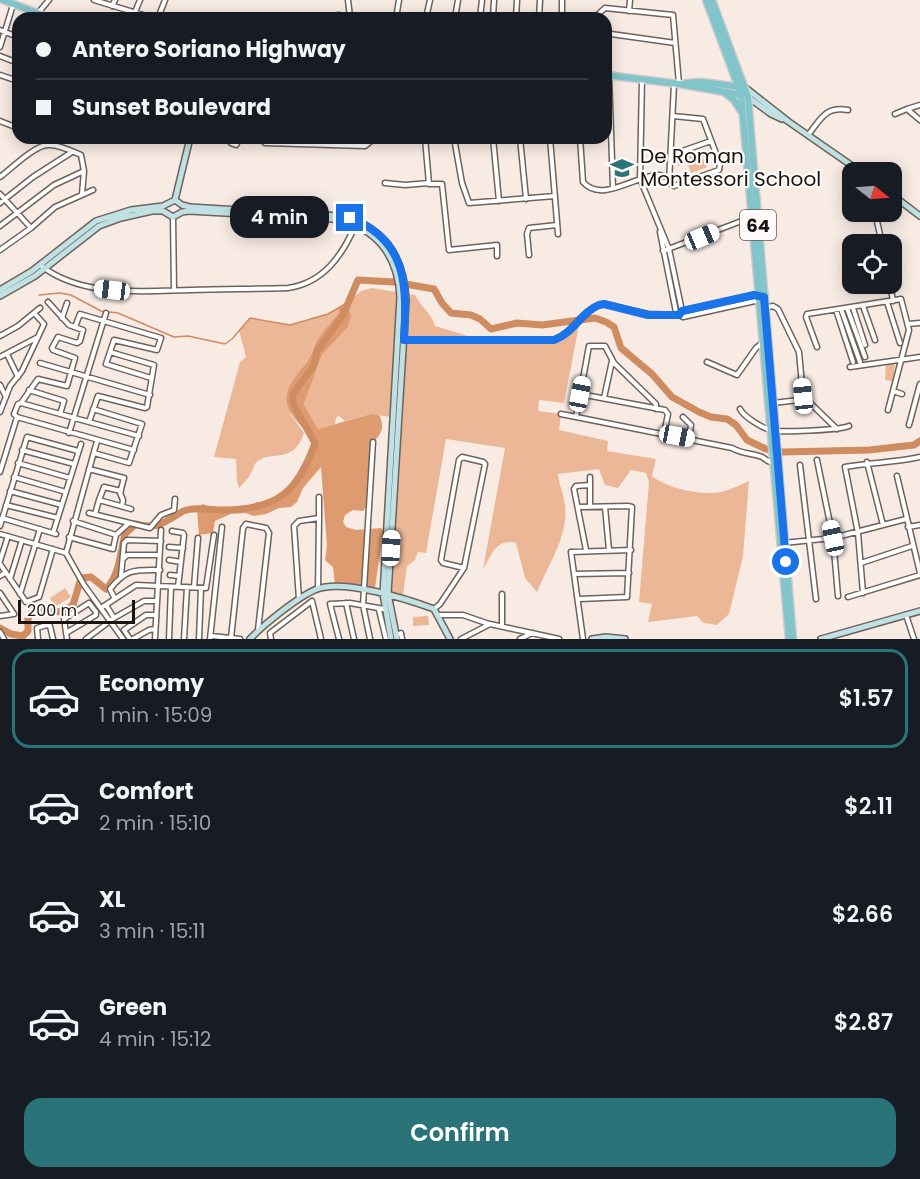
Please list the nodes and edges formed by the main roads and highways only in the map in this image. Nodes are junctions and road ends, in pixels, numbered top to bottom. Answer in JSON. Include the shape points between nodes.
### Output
{"nodes":[{"id":1,"x":3,"y":0,"type":"edge"},
{"id":2,"x":706,"y":0,"type":"edge"},
{"id":3,"x":712,"y":0,"type":"edge"},
{"id":4,"x":32,"y":12,"type":"edge"},
{"id":5,"x":731,"y":65,"type":"junction"},
{"id":6,"x":612,"y":75,"type":"edge"},
{"id":7,"x":719,"y":87,"type":"junction"},
{"id":8,"x":743,"y":90,"type":"junction"},
{"id":9,"x":748,"y":97,"type":"junction"},
{"id":10,"x":742,"y":114,"type":"junction"},
{"id":11,"x":789,"y":122,"type":"junction"},
{"id":12,"x":184,"y":144,"type":"edge"},
{"id":13,"x":188,"y":144,"type":"edge"},
{"id":14,"x":183,"y":161,"type":"junction"},
{"id":15,"x":847,"y":162,"type":"edge"},
{"id":16,"x":175,"y":200,"type":"junction"},
{"id":17,"x":902,"y":202,"type":"edge"},
{"id":18,"x":167,"y":204,"type":"junction"},
{"id":19,"x":182,"y":205,"type":"junction"},
{"id":20,"x":167,"y":212,"type":"junction"},
{"id":21,"x":182,"y":212,"type":"junction"},
{"id":22,"x":755,"y":216,"type":"junction"},
{"id":23,"x":920,"y":216,"type":"edge"},
{"id":24,"x":356,"y":223,"type":"junction"},
{"id":25,"x":42,"y":267,"type":"junction"},
{"id":26,"x":0,"y":290,"type":"edge"},
{"id":27,"x":402,"y":291,"type":"junction"},
{"id":28,"x":0,"y":296,"type":"edge"},
{"id":29,"x":385,"y":594,"type":"junction"},
{"id":30,"x":920,"y":611,"type":"edge"},
{"id":31,"x":393,"y":637,"type":"edge"},
{"id":32,"x":250,"y":639,"type":"edge"},
{"id":33,"x":450,"y":639,"type":"edge"},
{"id":34,"x":592,"y":639,"type":"edge"},
{"id":35,"x":625,"y":639,"type":"edge"},
{"id":36,"x":791,"y":639,"type":"edge"},
{"id":37,"x":821,"y":639,"type":"edge"}],
"edges":[{"from":1,"to":4,"type":"main road"},
{"from":2,"to":5,"type":"main road"},
{"from":3,"to":8,"type":"main road"},
{"from":5,"to":7,"type":"main road","via":[[730,79]]},
{"from":5,"to":8,"type":"main road"},
{"from":6,"to":7,"type":"main road"},
{"from":7,"to":8,"type":"main road"},
{"from":7,"to":10,"type":"main road"},
{"from":8,"to":9,"type":"main road"},
{"from":8,"to":10,"type":"main road","number":"64"},
{"from":8,"to":11,"type":"main road"},
{"from":9,"to":11,"type":"main road"},
{"from":9,"to":22,"type":"main road","number":"64"},
{"from":10,"to":22,"type":"main road","number":"64"},
{"from":11,"to":15,"type":"main road"},
{"from":12,"to":14,"type":"main road"},
{"from":13,"to":14,"type":"main road"},
{"from":14,"to":16,"type":"main road"},
{"from":16,"to":18,"type":"main road"},
{"from":16,"to":19,"type":"main road"},
{"from":17,"to":23,"type":"main road"},
{"from":18,"to":20,"type":"main road"},
{"from":18,"to":25,"type":"main road","via":[[96,221]]},
{"from":19,"to":21,"type":"main road"},
{"from":19,"to":24,"type":"main road","via":[[333,214]]},
{"from":20,"to":21,"type":"main road","via":[[173,217]]},
{"from":20,"to":25,"type":"main road","via":[[144,212],[99,226]]},
{"from":21,"to":24,"type":"main road"},
{"from":22,"to":36,"type":"main road","number":"64"},
{"from":24,"to":27,"type":"main road","via":[[391,258],[401,278]]},
{"from":25,"to":26,"type":"main road"},
{"from":25,"to":28,"type":"main road"},
{"from":27,"to":29,"type":"main road"},
{"from":27,"to":29,"type":"main road","via":[[404,340]]},
{"from":29,"to":31,"type":"main road"},
{"from":29,"to":31,"type":"main road","via":[[382,609]]},
{"from":29,"to":32,"type":"main road","via":[[350,587],[318,589]]},
{"from":29,"to":33,"type":"main road","via":[[436,612]]},
{"from":30,"to":37,"type":"main road"},
{"from":34,"to":35,"type":"main road"}]}
